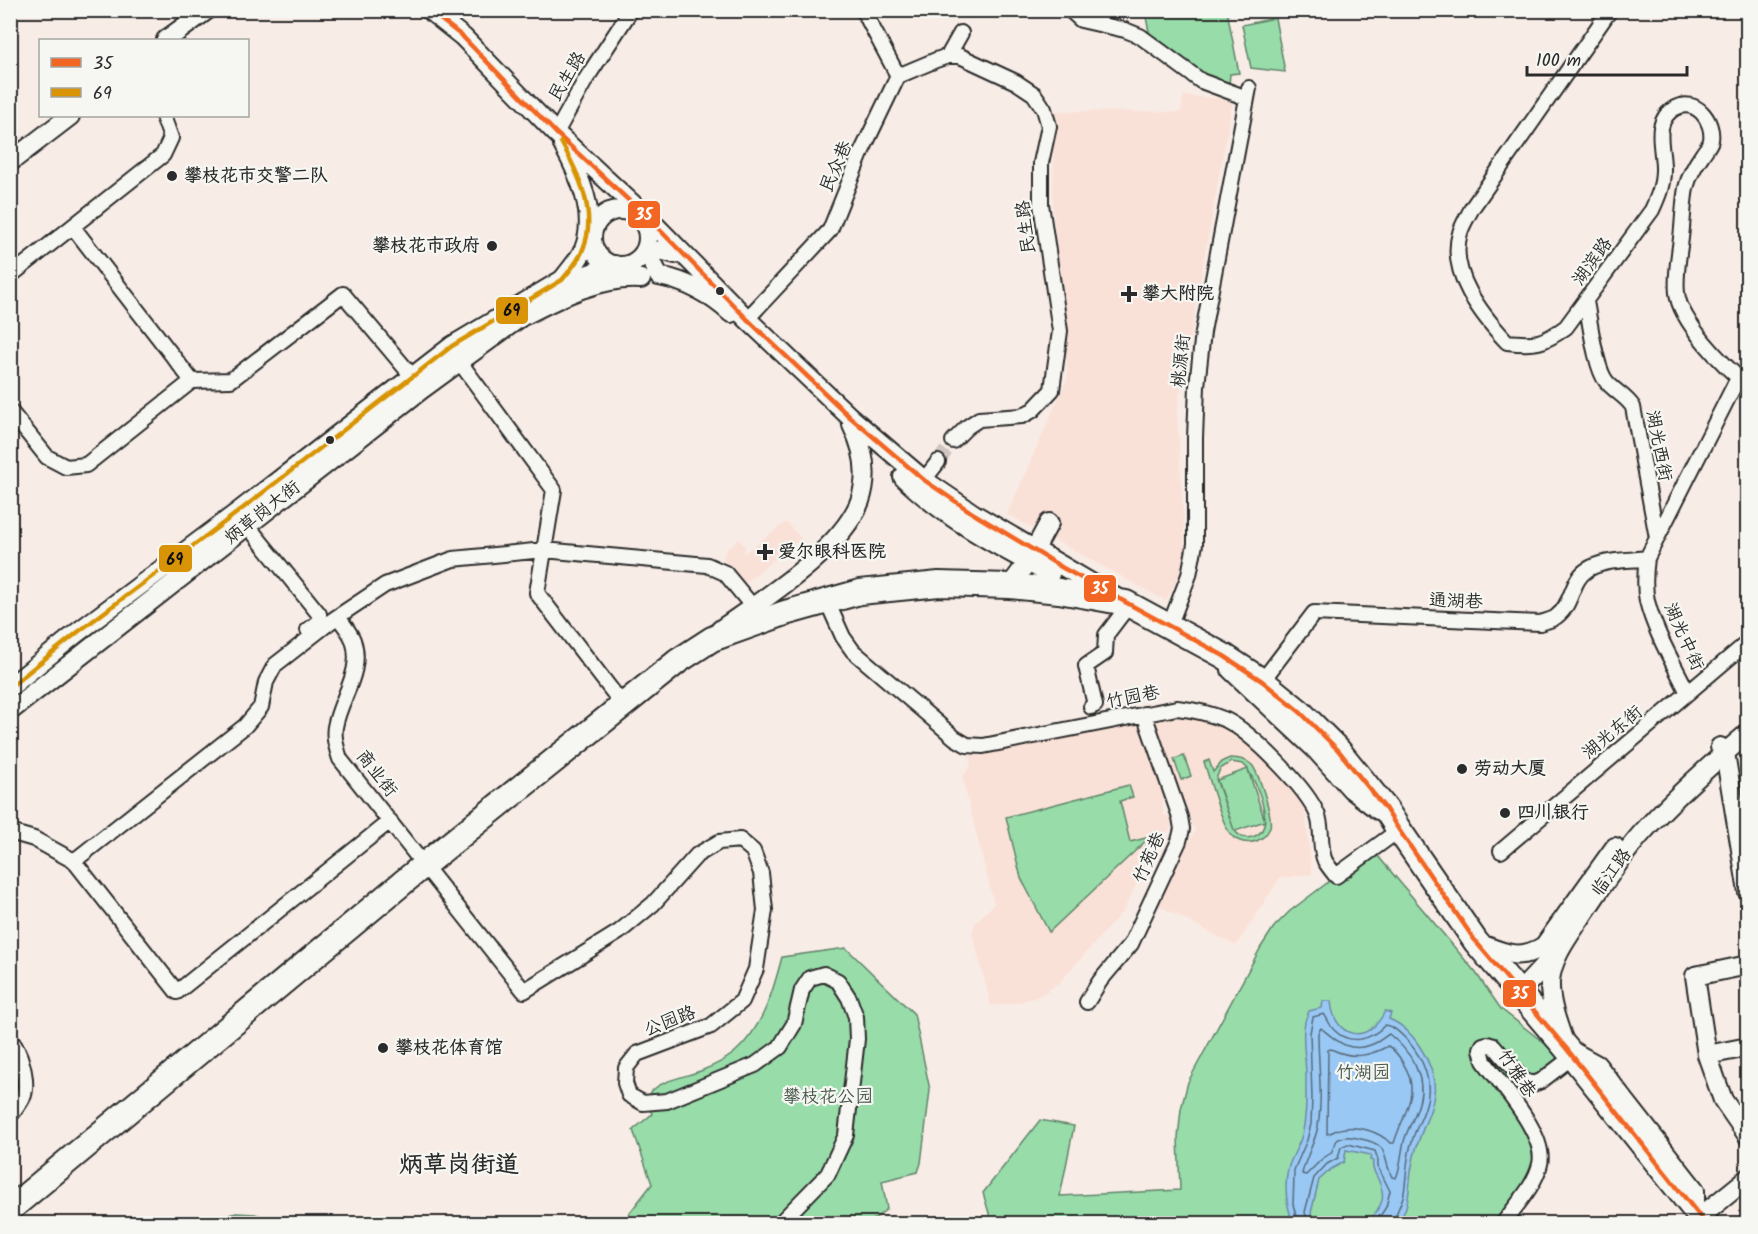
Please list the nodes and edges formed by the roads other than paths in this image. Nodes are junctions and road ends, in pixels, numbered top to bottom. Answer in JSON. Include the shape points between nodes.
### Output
{"nodes":[{"id":1,"x":207,"y":10,"type":"edge"},
{"id":2,"x":429,"y":10,"type":"edge"},
{"id":3,"x":631,"y":10,"type":"edge"},
{"id":4,"x":864,"y":10,"type":"edge"},
{"id":5,"x":1070,"y":10,"type":"edge"},
{"id":6,"x":1610,"y":10,"type":"edge"},
{"id":7,"x":961,"y":33,"type":"dead end"},
{"id":8,"x":167,"y":39,"type":"edge"},
{"id":9,"x":948,"y":56,"type":"junction"},
{"id":10,"x":898,"y":76,"type":"junction"},
{"id":11,"x":69,"y":117,"type":"edge"},
{"id":12,"x":163,"y":117,"type":"edge"},
{"id":13,"x":556,"y":133,"type":"junction"},
{"id":14,"x":10,"y":162,"type":"edge"},
{"id":15,"x":577,"y":162,"type":"junction"},
{"id":16,"x":601,"y":176,"type":"junction"},
{"id":17,"x":585,"y":195,"type":"junction"},
{"id":18,"x":639,"y":218,"type":"junction"},
{"id":19,"x":73,"y":227,"type":"junction"},
{"id":20,"x":591,"y":235,"type":"junction"},
{"id":21,"x":675,"y":254,"type":"junction"},
{"id":22,"x":615,"y":265,"type":"junction"},
{"id":23,"x":10,"y":276,"type":"edge"},
{"id":24,"x":638,"y":279,"type":"junction"},
{"id":25,"x":708,"y":297,"type":"junction"},
{"id":26,"x":1586,"y":302,"type":"junction"},
{"id":27,"x":517,"y":313,"type":"junction"},
{"id":28,"x":744,"y":320,"type":"junction"},
{"id":29,"x":459,"y":362,"type":"junction"},
{"id":30,"x":192,"y":381,"type":"junction"},
{"id":31,"x":417,"y":382,"type":"junction"},
{"id":32,"x":1743,"y":382,"type":"edge"},
{"id":33,"x":10,"y":411,"type":"edge"},
{"id":34,"x":852,"y":425,"type":"junction"},
{"id":35,"x":953,"y":441,"type":"tunnel mouth"},
{"id":36,"x":938,"y":462,"type":"tunnel mouth"},
{"id":37,"x":924,"y":480,"type":"junction"},
{"id":38,"x":243,"y":519,"type":"junction"},
{"id":39,"x":1049,"y":523,"type":"dead end"},
{"id":40,"x":1657,"y":538,"type":"junction"},
{"id":41,"x":544,"y":549,"type":"junction"},
{"id":42,"x":1031,"y":556,"type":"junction"},
{"id":43,"x":1647,"y":558,"type":"junction"},
{"id":44,"x":1010,"y":585,"type":"junction"},
{"id":45,"x":982,"y":592,"type":"junction"},
{"id":46,"x":1102,"y":599,"type":"junction"},
{"id":47,"x":753,"y":606,"type":"junction"},
{"id":48,"x":1125,"y":606,"type":"junction"},
{"id":49,"x":830,"y":608,"type":"junction"},
{"id":50,"x":338,"y":617,"type":"junction"},
{"id":51,"x":1169,"y":627,"type":"junction"},
{"id":52,"x":1748,"y":642,"type":"edge"},
{"id":53,"x":1222,"y":658,"type":"junction"},
{"id":54,"x":678,"y":661,"type":"junction"},
{"id":55,"x":275,"y":665,"type":"junction"},
{"id":56,"x":1266,"y":676,"type":"junction"},
{"id":57,"x":10,"y":687,"type":"edge"},
{"id":58,"x":1688,"y":693,"type":"junction"},
{"id":59,"x":623,"y":705,"type":"junction"},
{"id":60,"x":1091,"y":707,"type":"dead end"},
{"id":61,"x":10,"y":711,"type":"edge"},
{"id":62,"x":1144,"y":714,"type":"junction"},
{"id":63,"x":1748,"y":718,"type":"edge"},
{"id":64,"x":1748,"y":733,"type":"edge"},
{"id":65,"x":1721,"y":748,"type":"junction"},
{"id":66,"x":1383,"y":810,"type":"junction"},
{"id":67,"x":390,"y":821,"type":"junction"},
{"id":68,"x":10,"y":832,"type":"edge"},
{"id":69,"x":1396,"y":832,"type":"junction"},
{"id":70,"x":1502,"y":851,"type":"dead end"},
{"id":71,"x":74,"y":861,"type":"junction"},
{"id":72,"x":428,"y":869,"type":"junction"},
{"id":73,"x":1748,"y":892,"type":"edge"},
{"id":74,"x":1476,"y":942,"type":"junction"},
{"id":75,"x":1564,"y":944,"type":"junction"},
{"id":76,"x":1544,"y":946,"type":"junction"},
{"id":77,"x":1748,"y":965,"type":"edge"},
{"id":78,"x":1511,"y":989,"type":"junction"},
{"id":79,"x":1087,"y":1002,"type":"dead end"},
{"id":80,"x":10,"y":1040,"type":"edge"},
{"id":81,"x":1748,"y":1047,"type":"edge"},
{"id":82,"x":1568,"y":1055,"type":"junction"},
{"id":83,"x":1707,"y":1055,"type":"junction"},
{"id":84,"x":10,"y":1116,"type":"edge"},
{"id":85,"x":1748,"y":1136,"type":"edge"},
{"id":86,"x":1748,"y":1178,"type":"edge"},
{"id":87,"x":10,"y":1209,"type":"edge"},
{"id":88,"x":1698,"y":1219,"type":"edge"},
{"id":89,"x":10,"y":1221,"type":"edge"},
{"id":90,"x":779,"y":1224,"type":"edge"},
{"id":91,"x":1503,"y":1224,"type":"edge"}],
"edges":[{"from":1,"to":8,"type":"street"},
{"from":2,"to":13,"type":"street","via":[[463,37]]},
{"from":3,"to":13,"type":"street","name":"民生路"},
{"from":4,"to":10,"type":"street"},
{"from":5,"to":51,"type":"street","name":"桃源街","via":[[1081,20],[1112,21],[1140,36],[1201,81],[1248,93],[1203,332],[1195,438],[1195,544],[1189,575]]},
{"from":6,"to":26,"type":"street","name":"湖滨路","via":[[1472,208],[1460,234],[1457,256],[1468,290],[1483,316],[1507,342],[1531,345],[1551,338],[1566,327]]},
{"from":7,"to":9,"type":"street"},
{"from":9,"to":10,"type":"street"},
{"from":9,"to":35,"type":"street","name":"民生路","via":[[960,56],[1016,82],[1034,94],[1044,109],[1049,126],[1041,163],[1041,204],[1060,331],[1052,390],[1033,410],[1022,416],[979,419]]},
{"from":10,"to":28,"type":"street","name":"民众巷","via":[[830,230]]},
{"from":11,"to":14,"type":"street"},
{"from":12,"to":19,"type":"street","via":[[171,138],[163,155]]},
{"from":13,"to":15,"type":"street"},
{"from":15,"to":16,"type":"street"},
{"from":15,"to":16,"type":"street","via":[[594,200],[605,207],[610,205],[612,196]]},
{"from":15,"to":17,"type":"street"},
{"from":15,"to":28,"type":"street","via":[[659,229]]},
{"from":16,"to":18,"type":"street"},
{"from":17,"to":20,"type":"street"},
{"from":17,"to":20,"type":"street"},
{"from":18,"to":20,"type":"street","via":[[615,211],[601,219]]},
{"from":18,"to":21,"type":"street"},
{"from":18,"to":22,"type":"street","via":[[648,233],[645,250],[633,263]]},
{"from":19,"to":23,"type":"street"},
{"from":19,"to":30,"type":"street"},
{"from":20,"to":22,"type":"street","via":[[599,256]]},
{"from":20,"to":27,"type":"street","via":[[562,280]]},
{"from":21,"to":25,"type":"street","via":[[661,250],[653,254],[651,260],[659,276],[681,280]]},
{"from":21,"to":28,"type":"street"},
{"from":22,"to":24,"type":"street"},
{"from":22,"to":27,"type":"street","via":[[569,283]]},
{"from":24,"to":25,"type":"street","via":[[674,285]]},
{"from":24,"to":27,"type":"street","via":[[575,292]]},
{"from":25,"to":28,"type":"street"},
{"from":26,"to":32,"type":"street","name":"湖滨路","via":[[1652,210],[1661,190],[1662,123],[1679,106],[1693,106],[1705,114],[1711,127],[1711,142],[1692,170],[1686,188],[1677,294],[1684,316],[1696,333]]},
{"from":26,"to":40,"type":"street","name":"湖光西街","via":[[1604,379],[1633,407]]},
{"from":27,"to":29,"type":"street","name":"炳草岗大街"},
{"from":27,"to":31,"type":"street","name":"炳草岗大街","via":[[452,346]]},
{"from":28,"to":34,"type":"street"},
{"from":28,"to":37,"type":"street"},
{"from":29,"to":31,"type":"street","name":"炳草岗大街"},
{"from":29,"to":41,"type":"street","via":[[554,490]]},
{"from":30,"to":31,"type":"street","via":[[231,380],[343,294]]},
{"from":30,"to":33,"type":"street","via":[[86,465],[66,467],[47,457]]},
{"from":31,"to":38,"type":"street","name":"炳草岗大街"},
{"from":32,"to":40,"type":"street"},
{"from":34,"to":42,"type":"street","via":[[917,490],[964,526]]},
{"from":34,"to":47,"type":"street","via":[[862,449],[864,467],[860,501],[851,518],[826,547]]},
{"from":36,"to":37,"type":"street"},
{"from":37,"to":42,"type":"street"},
{"from":38,"to":55,"type":"street","via":[[319,614],[320,621],[275,656]]},
{"from":38,"to":57,"type":"street","via":[[95,619]]},
{"from":38,"to":61,"type":"street","name":"炳草岗大街"},
{"from":39,"to":42,"type":"street"},
{"from":40,"to":43,"type":"street"},
{"from":41,"to":47,"type":"street","via":[[707,565],[725,573]]},
{"from":41,"to":50,"type":"street","via":[[453,559],[385,585]]},
{"from":41,"to":59,"type":"street","via":[[537,593]]},
{"from":42,"to":44,"type":"street"},
{"from":42,"to":46,"type":"street"},
{"from":42,"to":48,"type":"street"},
{"from":43,"to":56,"type":"street","name":"通湖巷","via":[[1587,570],[1575,583],[1567,606],[1556,617],[1540,622],[1314,613]]},
{"from":43,"to":58,"type":"street","name":"湖光中街","via":[[1647,602]]},
{"from":44,"to":45,"type":"street"},
{"from":44,"to":46,"type":"highway"},
{"from":44,"to":54,"type":"highway","via":[[939,584],[860,592],[721,636]]},
{"from":45,"to":48,"type":"highway"},
{"from":45,"to":49,"type":"highway","via":[[901,595]]},
{"from":46,"to":48,"type":"highway"},
{"from":47,"to":54,"type":"street"},
{"from":48,"to":51,"type":"highway"},
{"from":48,"to":53,"type":"highway"},
{"from":48,"to":60,"type":"street","via":[[1106,635],[1105,653],[1086,666],[1095,705]]},
{"from":49,"to":62,"type":"street","name":"竹园巷","via":[[853,651],[967,745],[982,746]]},
{"from":49,"to":72,"type":"highway","via":[[752,633],[684,666]]},
{"from":50,"to":55,"type":"street"},
{"from":50,"to":67,"type":"street","name":"商业街","via":[[353,639],[356,654],[355,669],[335,727],[335,743],[340,759]]},
{"from":51,"to":53,"type":"highway"},
{"from":52,"to":58,"type":"street","name":"湖光东街"},
{"from":53,"to":56,"type":"street"},
{"from":53,"to":66,"type":"highway","via":[[1296,716]]},
{"from":54,"to":59,"type":"highway"},
{"from":55,"to":71,"type":"street","via":[[266,682],[261,707],[245,726]]},
{"from":56,"to":66,"type":"street","via":[[1307,707],[1344,746]]},
{"from":58,"to":70,"type":"street","name":"湖光东街"},
{"from":59,"to":72,"type":"highway"},
{"from":62,"to":69,"type":"street","name":"竹园巷","via":[[1177,708],[1204,711],[1229,722],[1254,742],[1311,802],[1318,818],[1324,860],[1336,876]]},
{"from":62,"to":79,"type":"street","name":"竹苑巷","via":[[1182,829],[1131,944]]},
{"from":63,"to":65,"type":"street","name":"临江路"},
{"from":64,"to":65,"type":"street","name":"临江路"},
{"from":65,"to":73,"type":"street"},
{"from":65,"to":75,"type":"street","name":"临江路","via":[[1640,836]]},
{"from":65,"to":76,"type":"street","name":"临江路","via":[[1631,827]]},
{"from":66,"to":69,"type":"highway"},
{"from":67,"to":71,"type":"street","via":[[177,992]]},
{"from":67,"to":72,"type":"street","name":"商业街"},
{"from":68,"to":71,"type":"street","via":[[34,839]]},
{"from":69,"to":74,"type":"highway"},
{"from":69,"to":78,"type":"highway","via":[[1470,945]]},
{"from":72,"to":87,"type":"highway"},
{"from":72,"to":89,"type":"highway"},
{"from":72,"to":90,"type":"street","name":"公园路","via":[[524,991],[619,932],[653,904],[697,855],[719,842],[740,840],[753,851],[761,873],[765,910],[756,969],[742,1001],[711,1026],[637,1054],[626,1068],[625,1083],[629,1095],[643,1103],[667,1101],[755,1065],[780,1047],[794,1024],[802,990],[810,978],[824,974],[837,981],[856,1017],[846,1135],[828,1174]]},
{"from":74,"to":76,"type":"street","via":[[1513,955],[1535,952]]},
{"from":74,"to":78,"type":"highway"},
{"from":75,"to":78,"type":"street"},
{"from":75,"to":82,"type":"street","name":"临江路","via":[[1550,981]]},
{"from":76,"to":78,"type":"street","name":"临江路"},
{"from":77,"to":83,"type":"street","via":[[1695,976]]},
{"from":78,"to":82,"type":"highway"},
{"from":80,"to":84,"type":"street","via":[[24,1067],[24,1094]]},
{"from":81,"to":83,"type":"street"},
{"from":82,"to":88,"type":"highway"},
{"from":82,"to":91,"type":"street","name":"竹雅巷","via":[[1533,1084],[1524,1081],[1494,1046],[1487,1044],[1481,1049],[1484,1061],[1536,1134],[1541,1149],[1535,1178]]},
{"from":83,"to":85,"type":"street","via":[[1723,1100]]},
{"from":86,"to":88,"type":"street"}]}
